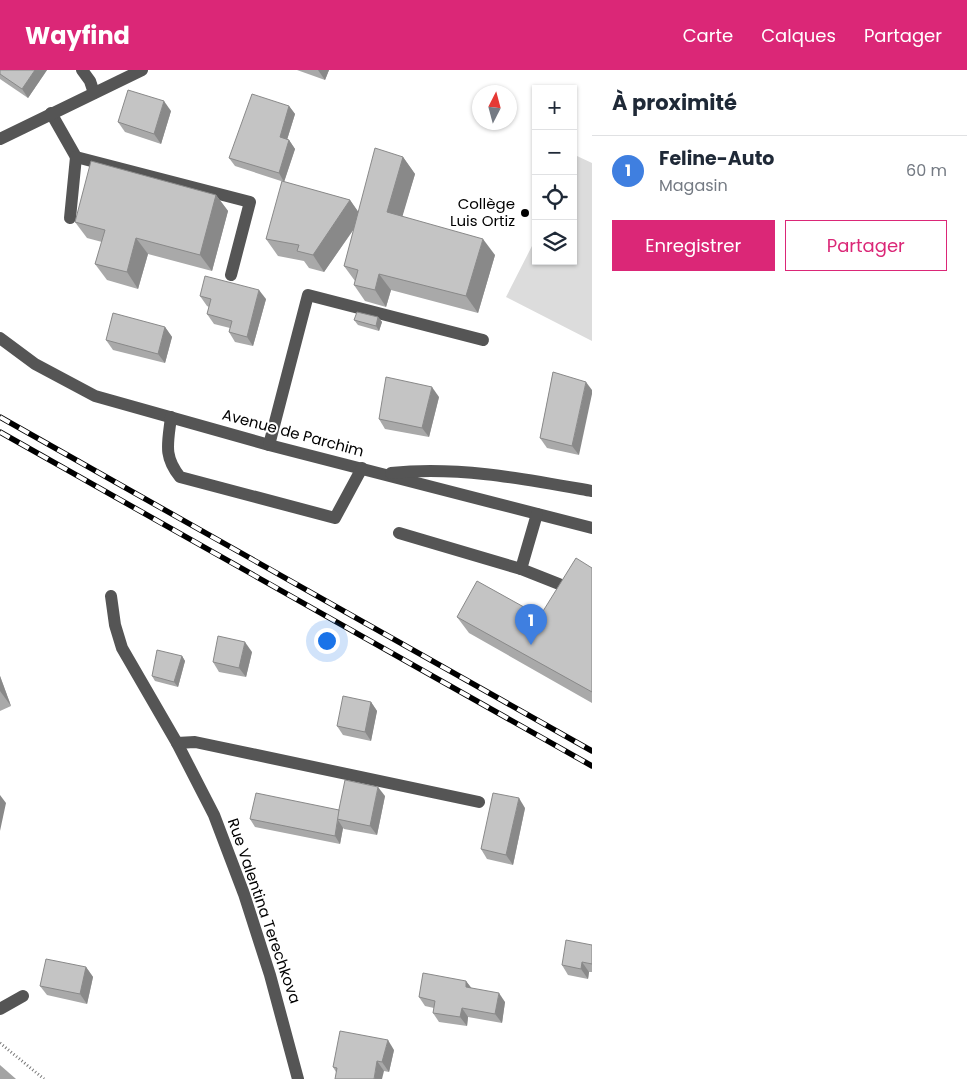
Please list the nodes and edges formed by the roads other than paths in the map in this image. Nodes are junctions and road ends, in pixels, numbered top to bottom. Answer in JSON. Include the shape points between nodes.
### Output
{"nodes":[{"id":1,"x":82,"y":70,"type":"edge"},
{"id":2,"x":142,"y":70,"type":"edge"},
{"id":3,"x":94,"y":93,"type":"junction"},
{"id":4,"x":51,"y":113,"type":"junction"},
{"id":5,"x":0,"y":139,"type":"edge"},
{"id":6,"x":76,"y":157,"type":"junction"},
{"id":7,"x":70,"y":218,"type":"dead end"},
{"id":8,"x":231,"y":276,"type":"dead end"},
{"id":9,"x":0,"y":338,"type":"edge"},
{"id":10,"x":483,"y":340,"type":"dead end"},
{"id":11,"x":171,"y":417,"type":"junction"},
{"id":12,"x":269,"y":445,"type":"junction"},
{"id":13,"x":362,"y":468,"type":"junction"},
{"id":14,"x":382,"y":474,"type":"junction"},
{"id":15,"x":592,"y":491,"type":"edge"},
{"id":16,"x":537,"y":514,"type":"junction"},
{"id":17,"x":592,"y":528,"type":"edge"},
{"id":18,"x":399,"y":533,"type":"dead end"},
{"id":19,"x":520,"y":570,"type":"junction"},
{"id":20,"x":559,"y":584,"type":"edge"},
{"id":21,"x":111,"y":596,"type":"dead end"},
{"id":22,"x":177,"y":743,"type":"junction"},
{"id":23,"x":479,"y":802,"type":"dead end"},
{"id":24,"x":23,"y":996,"type":"dead end"},
{"id":25,"x":0,"y":1009,"type":"edge"},
{"id":26,"x":298,"y":1079,"type":"edge"}],
"edges":[{"from":1,"to":3,"type":"street"},
{"from":2,"to":3,"type":"street"},
{"from":3,"to":4,"type":"street"},
{"from":4,"to":5,"type":"street"},
{"from":4,"to":6,"type":"street"},
{"from":6,"to":7,"type":"street"},
{"from":6,"to":8,"type":"street","via":[[250,202]]},
{"from":9,"to":11,"type":"street","name":"Avenue de Parchim","via":[[35,364],[95,396]]},
{"from":10,"to":12,"type":"street","via":[[308,295]]},
{"from":11,"to":12,"type":"street","name":"Avenue de Parchim"},
{"from":11,"to":13,"type":"street","via":[[170,464],[180,477],[209,485],[335,518]]},
{"from":12,"to":13,"type":"street","name":"Avenue de Parchim"},
{"from":13,"to":14,"type":"street","name":"Avenue de Parchim"},
{"from":14,"to":15,"type":"street","via":[[426,470],[491,474]]},
{"from":14,"to":16,"type":"street","name":"Avenue de Parchim"},
{"from":16,"to":17,"type":"street","name":"Avenue de Parchim"},
{"from":16,"to":19,"type":"street"},
{"from":18,"to":19,"type":"street"},
{"from":19,"to":20,"type":"street"},
{"from":21,"to":22,"type":"street","name":"Rue Valentina Terechkova","via":[[114,625],[122,648]]},
{"from":22,"to":23,"type":"street","via":[[195,742]]},
{"from":22,"to":26,"type":"street","name":"Rue Valentina Terechkova","via":[[214,816],[244,894]]},
{"from":24,"to":25,"type":"street"}]}
